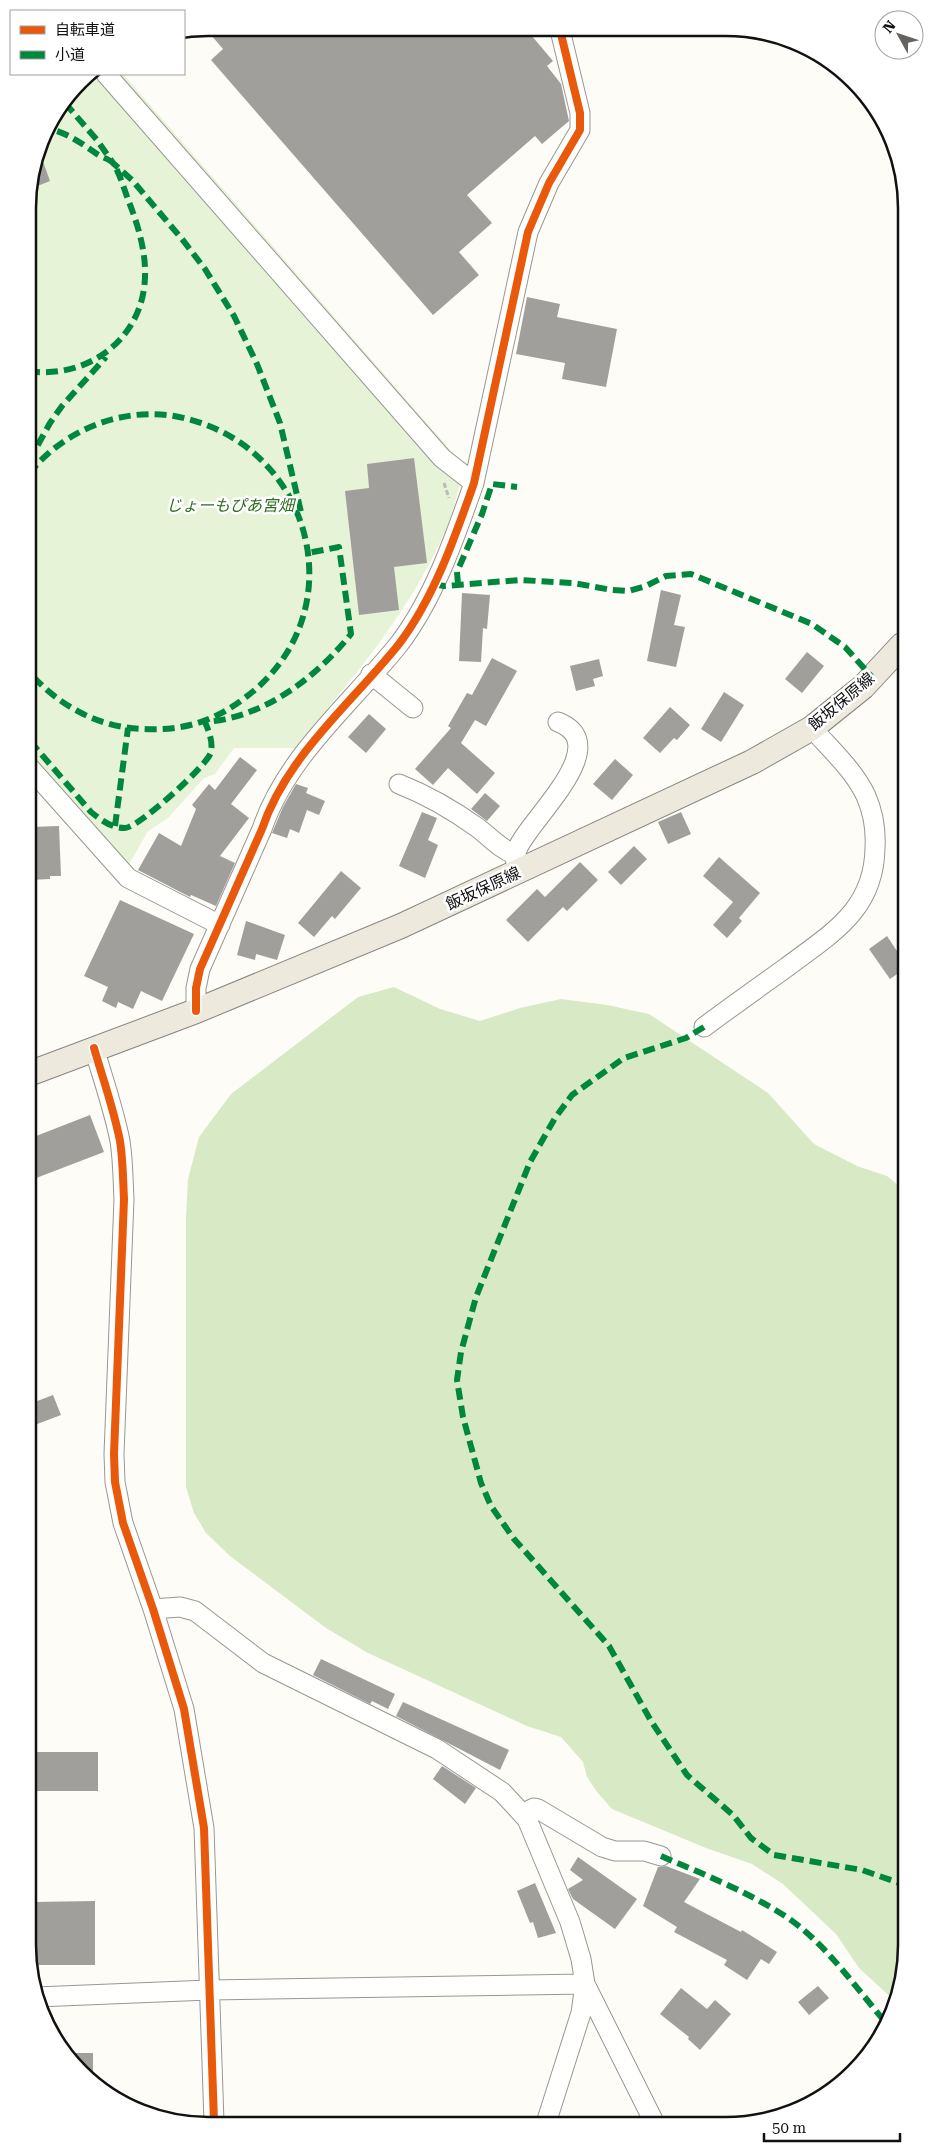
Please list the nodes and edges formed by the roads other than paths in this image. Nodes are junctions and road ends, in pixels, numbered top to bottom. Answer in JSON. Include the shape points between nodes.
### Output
{"nodes":[{"id":1,"x":561,"y":36,"type":"edge"},
{"id":2,"x":107,"y":75,"type":"edge"},
{"id":3,"x":474,"y":483,"type":"junction"},
{"id":4,"x":898,"y":650,"type":"edge"},
{"id":5,"x":371,"y":674,"type":"junction"},
{"id":6,"x":413,"y":708,"type":"dead end"},
{"id":7,"x":558,"y":722,"type":"dead end"},
{"id":8,"x":812,"y":728,"type":"junction"},
{"id":9,"x":37,"y":775,"type":"edge"},
{"id":10,"x":399,"y":784,"type":"dead end"},
{"id":11,"x":517,"y":864,"type":"junction"},
{"id":12,"x":220,"y":925,"type":"junction"},
{"id":13,"x":196,"y":1011,"type":"junction"},
{"id":14,"x":704,"y":1027,"type":"dead end"},
{"id":15,"x":94,"y":1048,"type":"junction"},
{"id":16,"x":36,"y":1071,"type":"edge"},
{"id":17,"x":153,"y":1609,"type":"junction"},
{"id":18,"x":522,"y":1814,"type":"junction"},
{"id":19,"x":661,"y":1856,"type":"dead end"},
{"id":20,"x":585,"y":1984,"type":"junction"},
{"id":21,"x":209,"y":1990,"type":"junction"},
{"id":22,"x":45,"y":1997,"type":"edge"},
{"id":23,"x":214,"y":2117,"type":"edge"},
{"id":24,"x":548,"y":2117,"type":"edge"},
{"id":25,"x":652,"y":2117,"type":"edge"}],
"edges":[{"from":1,"to":3,"type":"street","via":[[580,113],[580,130],[549,183],[528,232]]},
{"from":2,"to":3,"type":"street","via":[[442,458]]},
{"from":3,"to":5,"type":"street","via":[[431,591],[399,643]]},
{"from":4,"to":8,"type":"main road","name":"飯坂保原線","via":[[863,687]]},
{"from":5,"to":6,"type":"street"},
{"from":5,"to":12,"type":"street","via":[[312,744],[281,787]]},
{"from":7,"to":11,"type":"street","via":[[576,735],[576,754],[563,785],[523,838]]},
{"from":8,"to":11,"type":"main road","name":"飯坂保原線","via":[[752,762]]},
{"from":8,"to":14,"type":"street","via":[[866,796],[876,839],[870,882],[856,909],[833,932]]},
{"from":9,"to":12,"type":"street","via":[[128,878]]},
{"from":10,"to":11,"type":"street","via":[[436,801],[478,828],[509,853]]},
{"from":11,"to":13,"type":"main road","name":"飯坂保原線","via":[[401,926]]},
{"from":12,"to":13,"type":"street","via":[[200,969]]},
{"from":13,"to":15,"type":"main road","name":"飯坂保原線"},
{"from":15,"to":16,"type":"main road","name":"飯坂保原線"},
{"from":15,"to":17,"type":"street","via":[[120,1142],[123,1168],[115,1482],[123,1523]]},
{"from":17,"to":18,"type":"street","via":[[180,1606],[194,1611],[263,1663],[437,1749],[502,1792]]},
{"from":17,"to":21,"type":"street","via":[[184,1709],[203,1819]]},
{"from":18,"to":19,"type":"street","via":[[538,1809],[602,1847]]},
{"from":18,"to":20,"type":"street","via":[[570,1922]]},
{"from":20,"to":21,"type":"street"},
{"from":20,"to":24,"type":"street","via":[[581,2013]]},
{"from":20,"to":25,"type":"street"},
{"from":21,"to":22,"type":"street"},
{"from":21,"to":23,"type":"street"}]}
